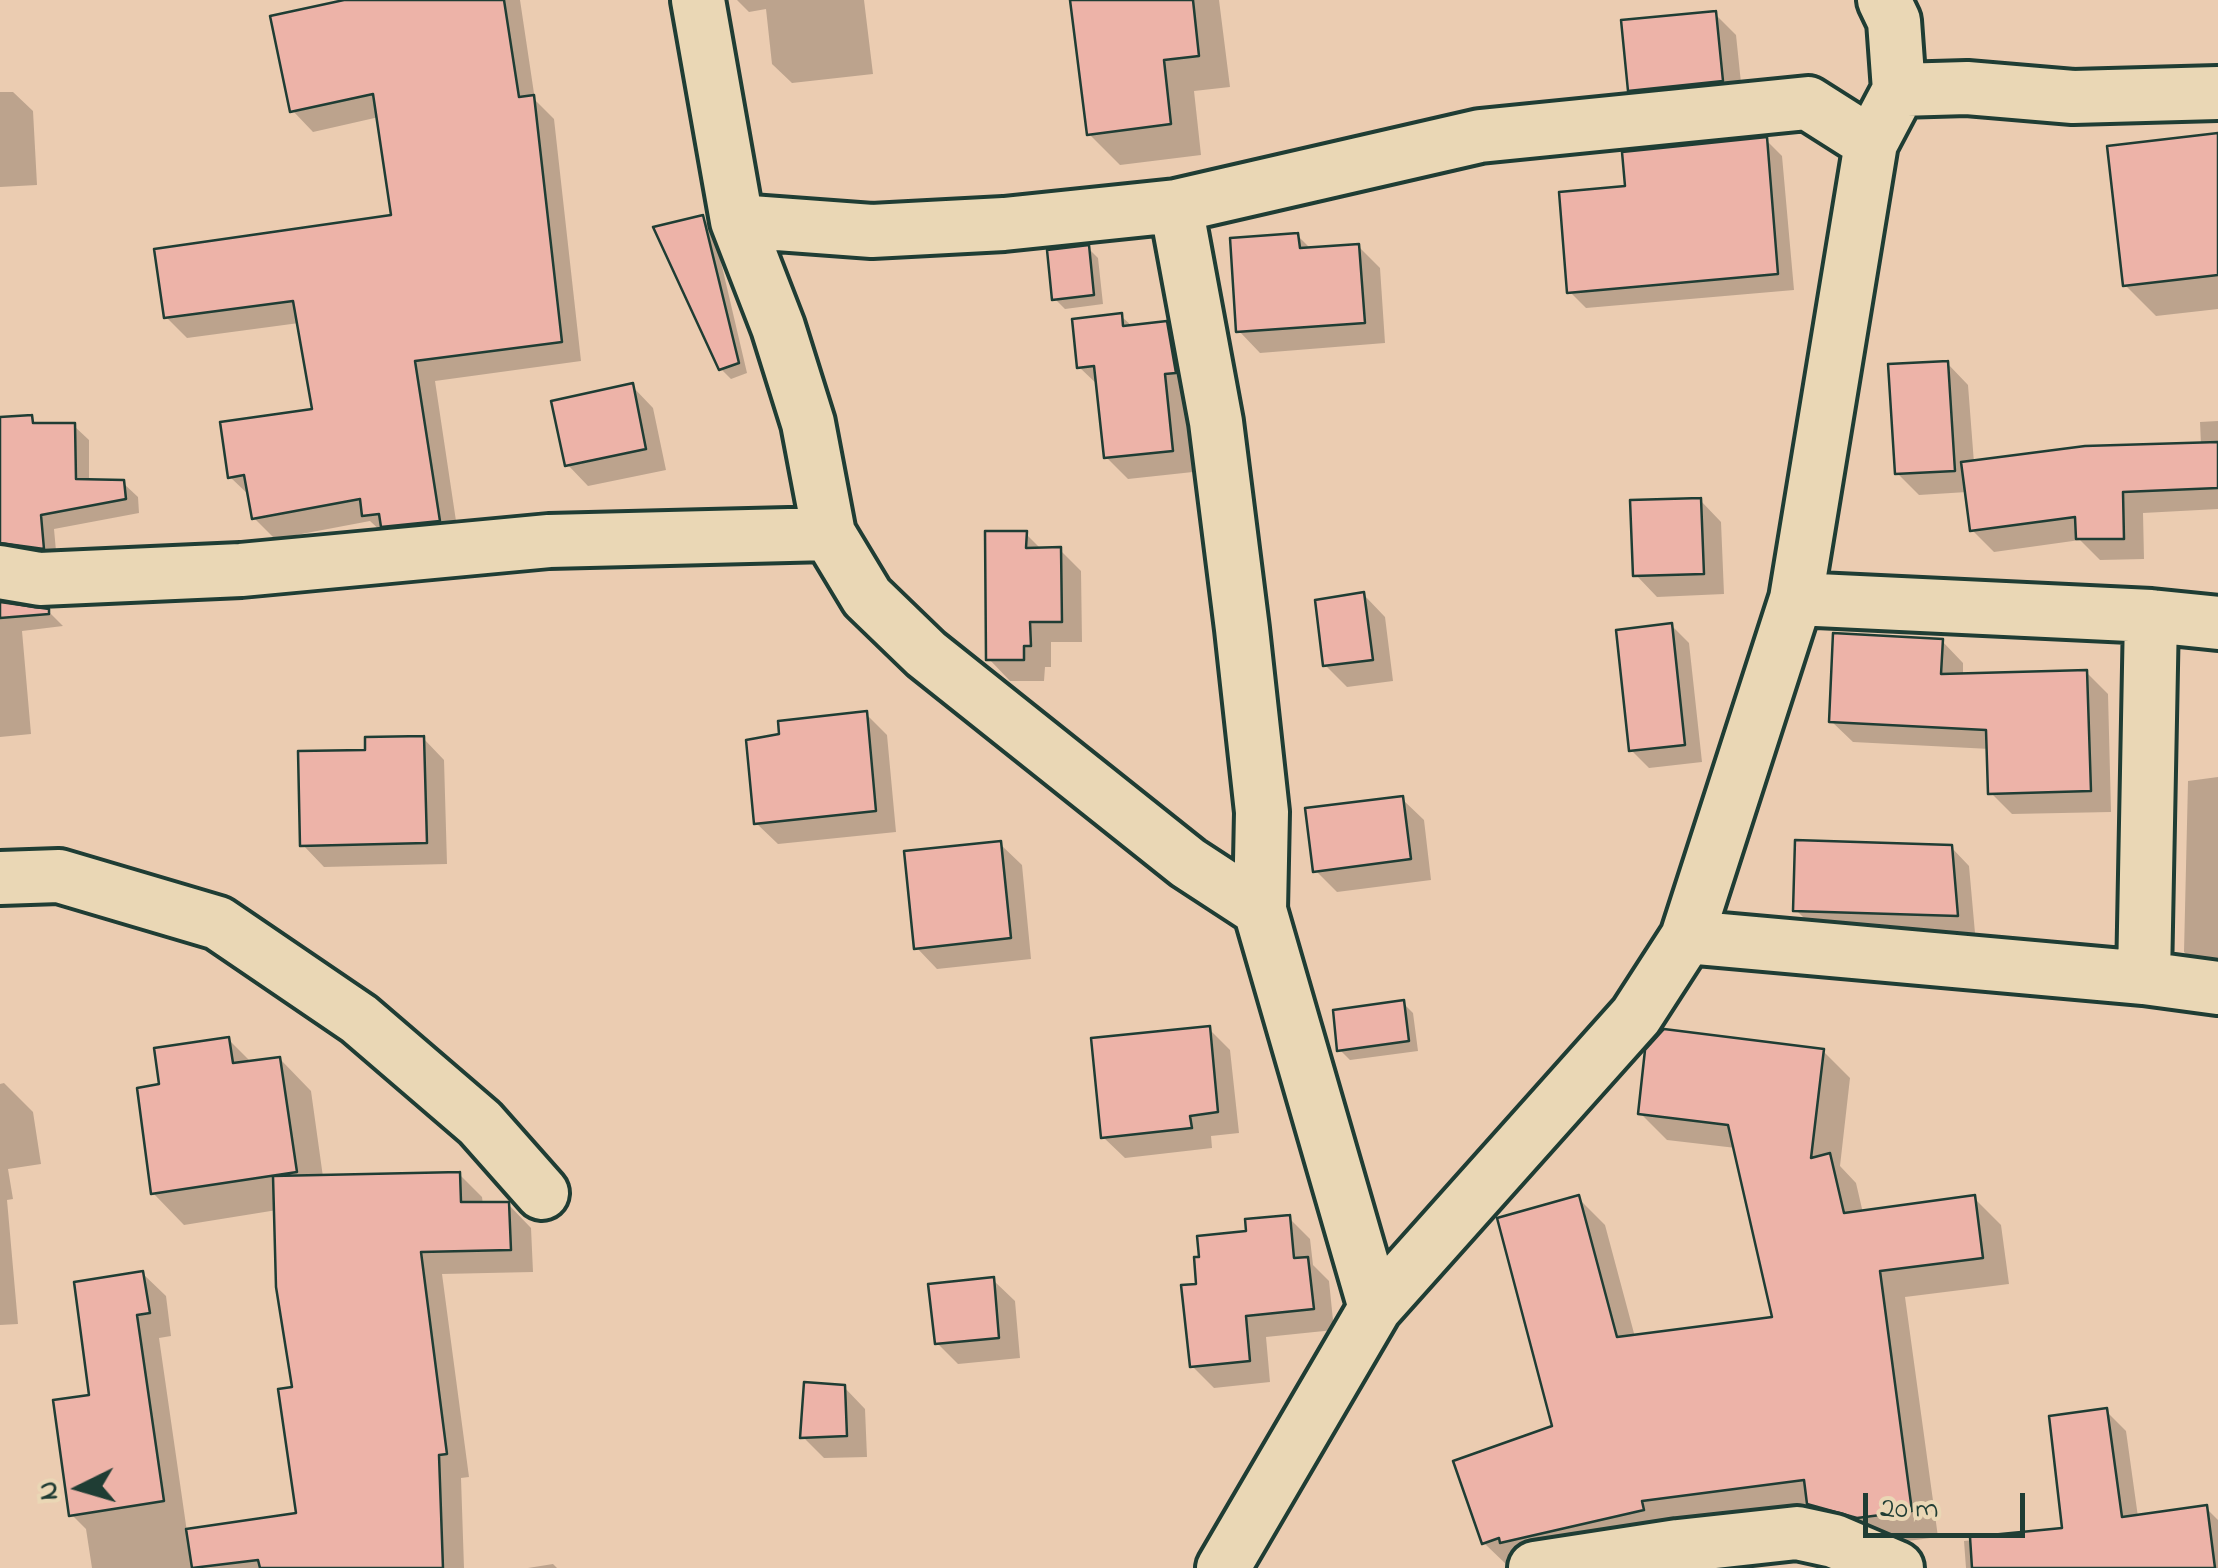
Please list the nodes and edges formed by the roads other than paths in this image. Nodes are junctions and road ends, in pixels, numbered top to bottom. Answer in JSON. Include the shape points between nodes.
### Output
{"nodes":[{"id":1,"x":698,"y":0,"type":"edge"},
{"id":2,"x":1884,"y":0,"type":"edge"},
{"id":3,"x":1898,"y":90,"type":"junction"},
{"id":4,"x":2218,"y":93,"type":"edge"},
{"id":5,"x":1872,"y":144,"type":"junction"},
{"id":6,"x":1176,"y":206,"type":"junction"},
{"id":7,"x":738,"y":221,"type":"junction"},
{"id":8,"x":829,"y":534,"type":"junction"},
{"id":9,"x":0,"y":572,"type":"edge"},
{"id":10,"x":1796,"y":599,"type":"junction"},
{"id":11,"x":2150,"y":616,"type":"junction"},
{"id":12,"x":2218,"y":624,"type":"edge"},
{"id":13,"x":0,"y":878,"type":"edge"},
{"id":14,"x":1260,"y":910,"type":"junction"},
{"id":15,"x":1687,"y":937,"type":"junction"},
{"id":16,"x":2144,"y":978,"type":"junction"},
{"id":17,"x":2218,"y":988,"type":"edge"},
{"id":18,"x":542,"y":1194,"type":"dead end"},
{"id":19,"x":1375,"y":1308,"type":"junction"},
{"id":20,"x":1223,"y":1568,"type":"edge"},
{"id":21,"x":1535,"y":1568,"type":"edge"},
{"id":22,"x":1896,"y":1568,"type":"edge"}],
"edges":[{"from":1,"to":7,"type":"street"},
{"from":2,"to":3,"type":"street","via":[[1894,21]]},
{"from":3,"to":4,"type":"street","via":[[2074,97]]},
{"from":3,"to":5,"type":"street"},
{"from":5,"to":6,"type":"street","via":[[1808,103],[1480,136]]},
{"from":5,"to":10,"type":"street"},
{"from":6,"to":7,"type":"street","via":[[872,231]]},
{"from":6,"to":14,"type":"street","via":[[1216,422],[1242,630],[1262,812]]},
{"from":7,"to":8,"type":"street","via":[[808,422]]},
{"from":8,"to":9,"type":"street","via":[[548,541],[222,571],[40,578]]},
{"from":8,"to":14,"type":"street","via":[[868,597],[926,654],[1188,863]]},
{"from":10,"to":11,"type":"street"},
{"from":10,"to":15,"type":"street"},
{"from":11,"to":12,"type":"street"},
{"from":11,"to":16,"type":"street"},
{"from":13,"to":18,"type":"street","via":[[59,876],[218,923],[359,1019],[480,1123]]},
{"from":14,"to":19,"type":"street"},
{"from":15,"to":16,"type":"street"},
{"from":15,"to":19,"type":"street","via":[[1636,1016]]},
{"from":16,"to":17,"type":"street"},
{"from":19,"to":20,"type":"street"},
{"from":21,"to":22,"type":"street","via":[[1797,1533]]}]}
